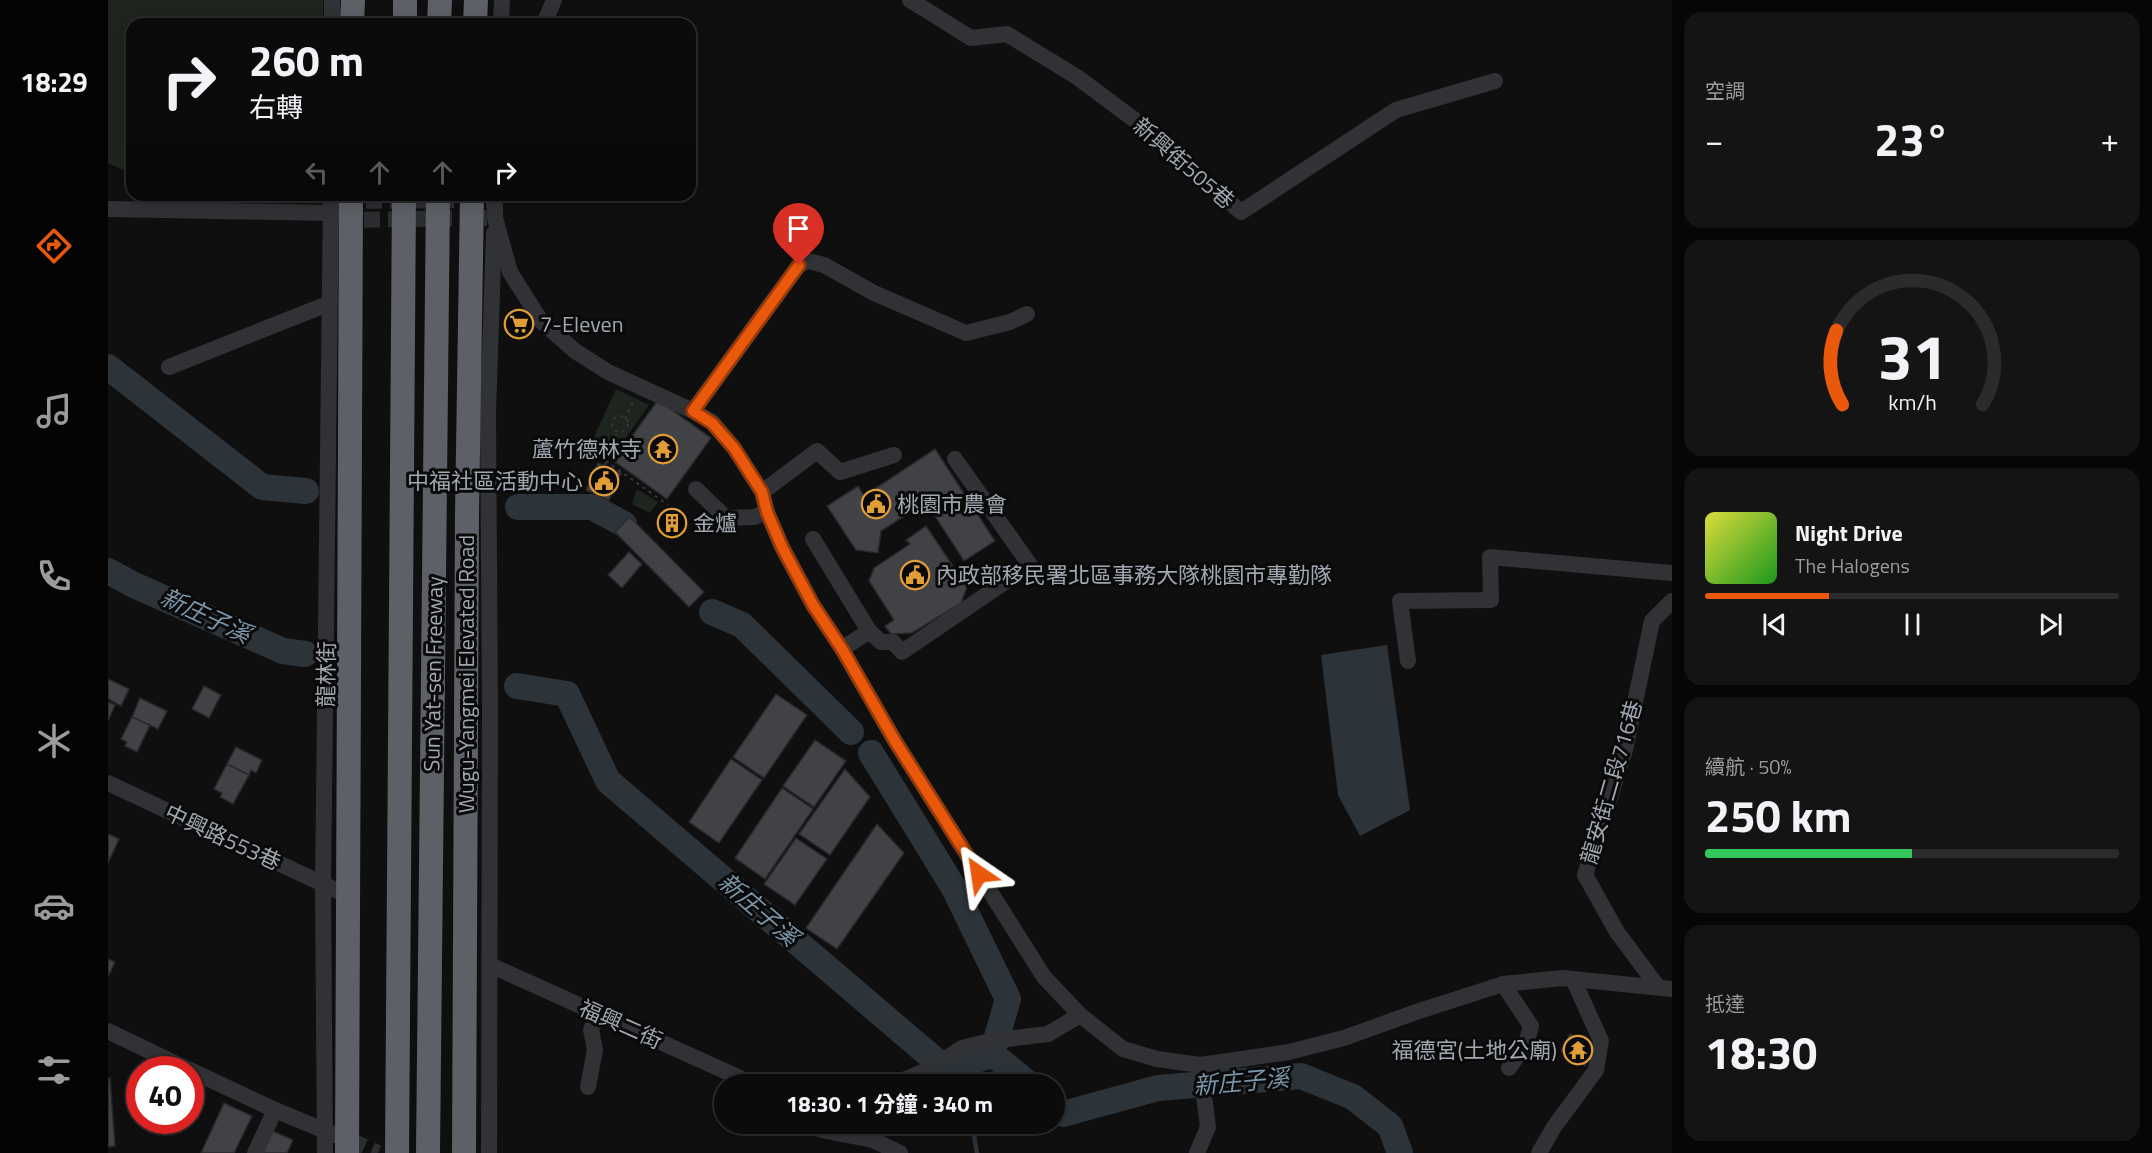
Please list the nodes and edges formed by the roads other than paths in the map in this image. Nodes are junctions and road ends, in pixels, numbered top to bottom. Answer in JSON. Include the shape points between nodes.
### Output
{"nodes":[{"id":1,"x":332,"y":0,"type":"edge"},
{"id":2,"x":352,"y":0,"type":"edge"},
{"id":3,"x":405,"y":0,"type":"edge"},
{"id":4,"x":440,"y":0,"type":"edge"},
{"id":5,"x":476,"y":0,"type":"edge"},
{"id":6,"x":502,"y":0,"type":"edge"},
{"id":7,"x":554,"y":0,"type":"edge"},
{"id":8,"x":910,"y":0,"type":"edge"},
{"id":9,"x":332,"y":18,"type":"edge"},
{"id":10,"x":352,"y":18,"type":"edge"},
{"id":11,"x":405,"y":18,"type":"edge"},
{"id":12,"x":439,"y":18,"type":"edge"},
{"id":13,"x":475,"y":18,"type":"edge"},
{"id":14,"x":501,"y":18,"type":"edge"},
{"id":15,"x":546,"y":18,"type":"edge"},
{"id":16,"x":1495,"y":81,"type":"dead end"},
{"id":17,"x":404,"y":201,"type":"edge"},
{"id":18,"x":438,"y":201,"type":"edge"},
{"id":19,"x":487,"y":201,"type":"edge"},
{"id":20,"x":488,"y":201,"type":"edge"},
{"id":21,"x":339,"y":205,"type":"edge"},
{"id":22,"x":108,"y":209,"type":"edge"},
{"id":23,"x":491,"y":218,"type":"junction"},
{"id":24,"x":330,"y":303,"type":"junction"},
{"id":25,"x":1027,"y":314,"type":"dead end"},
{"id":26,"x":169,"y":367,"type":"dead end"},
{"id":27,"x":693,"y":411,"type":"junction"},
{"id":28,"x":894,"y":455,"type":"dead end"},
{"id":29,"x":955,"y":459,"type":"dead end"},
{"id":30,"x":696,"y":489,"type":"dead end"},
{"id":31,"x":762,"y":492,"type":"junction"},
{"id":32,"x":767,"y":512,"type":"junction"},
{"id":33,"x":813,"y":539,"type":"dead end"},
{"id":34,"x":1672,"y":573,"type":"edge"},
{"id":35,"x":1672,"y":601,"type":"edge"},
{"id":36,"x":869,"y":631,"type":"junction"},
{"id":37,"x":842,"y":649,"type":"junction"},
{"id":38,"x":1408,"y":661,"type":"dead end"},
{"id":39,"x":108,"y":783,"type":"edge"},
{"id":40,"x":330,"y":888,"type":"junction"},
{"id":41,"x":490,"y":965,"type":"junction"},
{"id":42,"x":1573,"y":979,"type":"junction"},
{"id":43,"x":1503,"y":984,"type":"junction"},
{"id":44,"x":1665,"y":988,"type":"edge"},
{"id":45,"x":597,"y":1014,"type":"junction"},
{"id":46,"x":1080,"y":1015,"type":"junction"},
{"id":47,"x":108,"y":1031,"type":"edge"},
{"id":48,"x":161,"y":1056,"type":"edge"},
{"id":49,"x":1509,"y":1068,"type":"dead end"},
{"id":50,"x":1201,"y":1069,"type":"junction"},
{"id":51,"x":731,"y":1074,"type":"edge"},
{"id":52,"x":918,"y":1074,"type":"edge"},
{"id":53,"x":204,"y":1077,"type":"edge"},
{"id":54,"x":588,"y":1087,"type":"dead end"},
{"id":55,"x":275,"y":1110,"type":"junction"},
{"id":56,"x":325,"y":1132,"type":"junction"},
{"id":57,"x":876,"y":1134,"type":"edge"},
{"id":58,"x":349,"y":1147,"type":"edge"},
{"id":59,"x":255,"y":1153,"type":"edge"},
{"id":60,"x":325,"y":1153,"type":"edge"},
{"id":61,"x":397,"y":1153,"type":"edge"},
{"id":62,"x":428,"y":1153,"type":"edge"},
{"id":63,"x":464,"y":1153,"type":"edge"},
{"id":64,"x":489,"y":1153,"type":"edge"},
{"id":65,"x":900,"y":1153,"type":"edge"},
{"id":66,"x":1197,"y":1153,"type":"edge"},
{"id":67,"x":1539,"y":1153,"type":"edge"}],
"edges":[{"from":1,"to":9,"type":"street"},
{"from":2,"to":10,"type":"highway"},
{"from":3,"to":11,"type":"highway"},
{"from":4,"to":12,"type":"highway"},
{"from":5,"to":13,"type":"highway"},
{"from":6,"to":14,"type":"street"},
{"from":7,"to":15,"type":"street"},
{"from":8,"to":16,"type":"street","name":"新興街505巷","via":[[971,38],[1007,34],[1077,77],[1136,121],[1241,212],[1396,110]]},
{"from":17,"to":61,"type":"highway","name":"Sun Yat-sen Freeway"},
{"from":18,"to":62,"type":"highway","name":"Sun Yat-sen Freeway"},
{"from":19,"to":63,"type":"highway","name":"Wugu-Yangmei Elevated Road","bridge":true,"via":[[467,514]]},
{"from":20,"to":23,"type":"street"},
{"from":21,"to":22,"type":"street"},
{"from":21,"to":24,"type":"street","name":"龍林街"},
{"from":21,"to":58,"type":"highway","bridge":true},
{"from":23,"to":27,"type":"street","via":[[510,272],[541,321],[575,351],[608,372]]},
{"from":23,"to":41,"type":"street"},
{"from":24,"to":26,"type":"street"},
{"from":24,"to":40,"type":"street","name":"龍林街","via":[[325,710]]},
{"from":25,"to":27,"type":"street","via":[[966,333],[808,261],[799,265]]},
{"from":27,"to":31,"type":"street","via":[[712,423],[734,448]]},
{"from":28,"to":31,"type":"street","via":[[840,472],[817,451]]},
{"from":29,"to":36,"type":"street","via":[[1030,565],[902,652],[893,642],[881,642]]},
{"from":30,"to":32,"type":"street","via":[[726,518],[754,517]]},
{"from":31,"to":32,"type":"street"},
{"from":32,"to":37,"type":"street","via":[[813,605]]},
{"from":33,"to":36,"type":"street"},
{"from":34,"to":38,"type":"street","via":[[1490,557],[1491,600],[1400,601]]},
{"from":35,"to":44,"type":"street","name":"龍安街二段716巷","via":[[1652,621],[1625,750],[1585,875],[1617,932]]},
{"from":36,"to":37,"type":"street"},
{"from":37,"to":46,"type":"street","via":[[895,741],[1044,977]]},
{"from":39,"to":40,"type":"street","name":"中興路553巷"},
{"from":40,"to":56,"type":"street","name":"龍林街"},
{"from":41,"to":45,"type":"street","name":"福興二街"},
{"from":41,"to":64,"type":"street"},
{"from":42,"to":43,"type":"street"},
{"from":42,"to":44,"type":"street"},
{"from":42,"to":67,"type":"street","via":[[1601,1041],[1596,1070]]},
{"from":43,"to":49,"type":"street","via":[[1531,1026],[1526,1044]]},
{"from":43,"to":50,"type":"street","via":[[1344,1038]]},
{"from":45,"to":51,"type":"street","name":"福興二街"},
{"from":45,"to":54,"type":"street","via":[[591,1030],[595,1050]]},
{"from":46,"to":50,"type":"street","via":[[1123,1049]]},
{"from":46,"to":52,"type":"street","via":[[1048,1034],[962,1048]]},
{"from":47,"to":48,"type":"street"},
{"from":50,"to":66,"type":"street","via":[[1208,1127]]},
{"from":53,"to":55,"type":"street"},
{"from":55,"to":56,"type":"street"},
{"from":55,"to":59,"type":"street"},
{"from":56,"to":58,"type":"street"},
{"from":56,"to":60,"type":"street","name":"龍林街"},
{"from":57,"to":65,"type":"street"}]}
